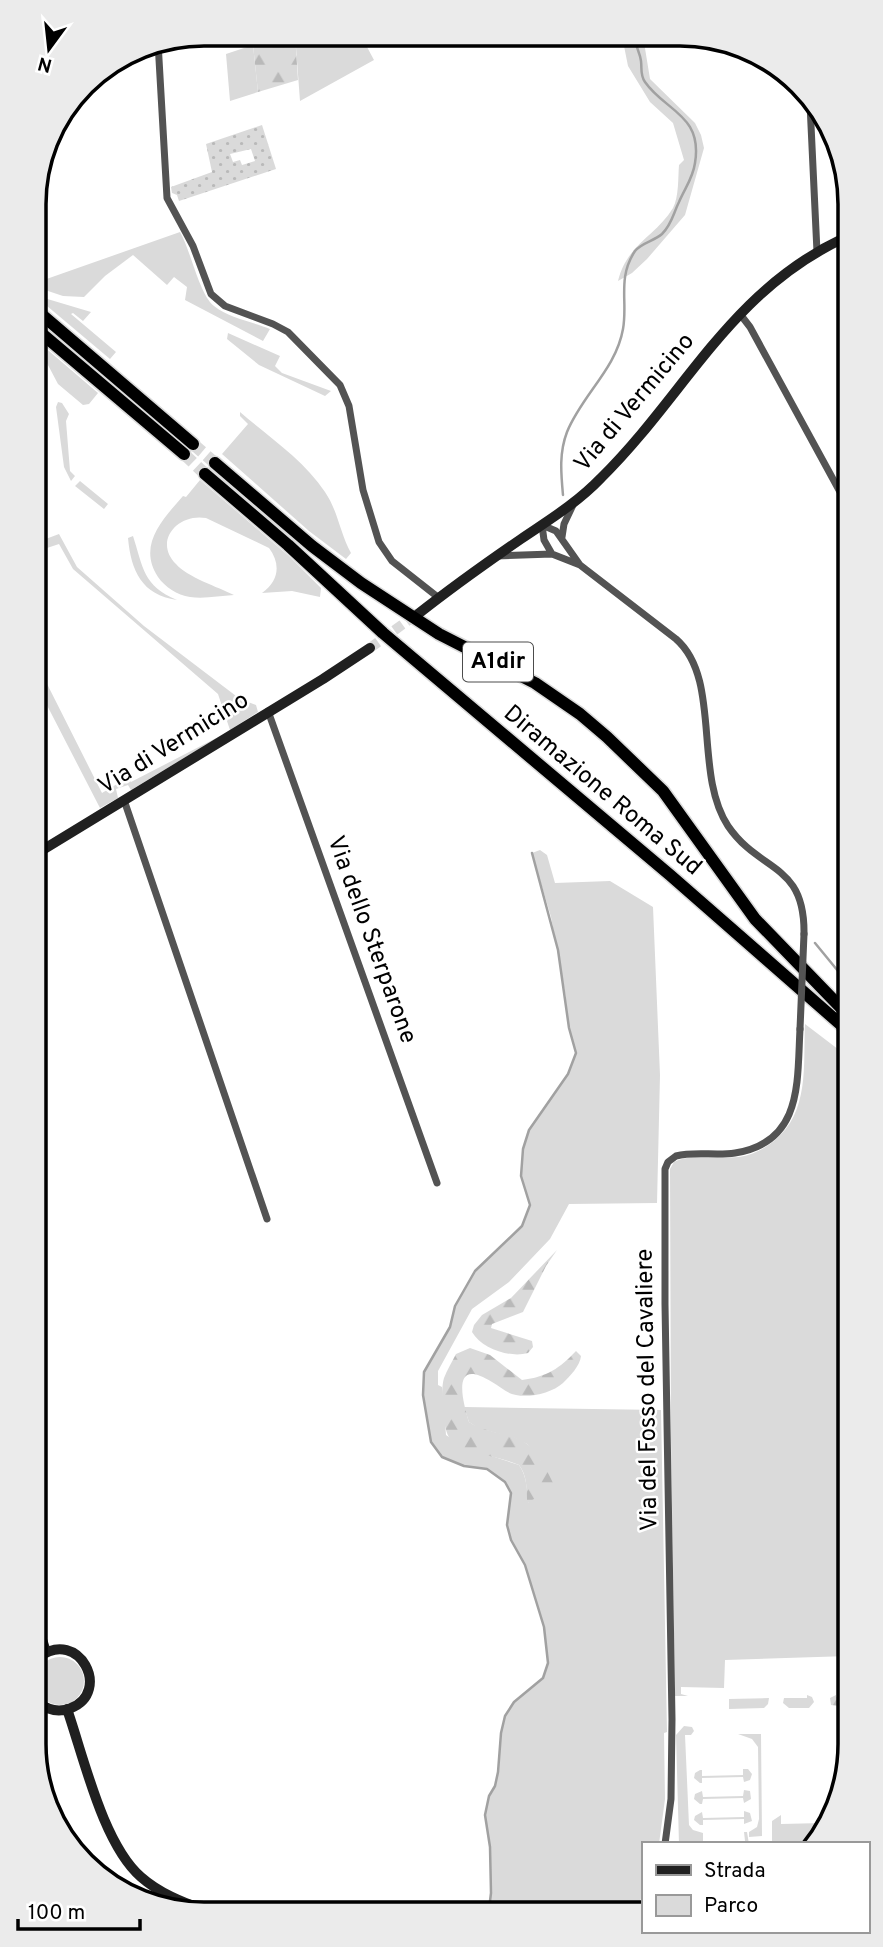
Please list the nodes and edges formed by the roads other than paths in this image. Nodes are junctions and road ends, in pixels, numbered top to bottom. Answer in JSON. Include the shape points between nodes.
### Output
{"nodes":[{"id":1,"x":159,"y":53,"type":"edge"},
{"id":2,"x":811,"y":116,"type":"edge"},
{"id":3,"x":838,"y":241,"type":"edge"},
{"id":4,"x":817,"y":252,"type":"junction"},
{"id":5,"x":740,"y":314,"type":"junction"},
{"id":6,"x":46,"y":318,"type":"edge"},
{"id":7,"x":46,"y":337,"type":"edge"},
{"id":8,"x":193,"y":444,"type":"tunnel mouth"},
{"id":9,"x":184,"y":454,"type":"tunnel mouth"},
{"id":10,"x":215,"y":463,"type":"tunnel mouth"},
{"id":11,"x":205,"y":474,"type":"tunnel mouth"},
{"id":12,"x":838,"y":488,"type":"edge"},
{"id":13,"x":573,"y":503,"type":"junction"},
{"id":14,"x":542,"y":525,"type":"junction"},
{"id":15,"x":562,"y":538,"type":"junction"},
{"id":16,"x":552,"y":554,"type":"junction"},
{"id":17,"x":496,"y":556,"type":"junction"},
{"id":18,"x":580,"y":565,"type":"junction"},
{"id":19,"x":439,"y":598,"type":"junction"},
{"id":20,"x":418,"y":614,"type":"tunnel mouth"},
{"id":21,"x":370,"y":648,"type":"tunnel mouth"},
{"id":22,"x":268,"y":711,"type":"junction"},
{"id":23,"x":124,"y":800,"type":"junction"},
{"id":24,"x":46,"y":848,"type":"edge"},
{"id":25,"x":837,"y":1004,"type":"edge"},
{"id":26,"x":837,"y":1022,"type":"edge"},
{"id":27,"x":437,"y":1183,"type":"dead end"},
{"id":28,"x":267,"y":1219,"type":"dead end"},
{"id":29,"x":46,"y":1654,"type":"edge"},
{"id":30,"x":46,"y":1706,"type":"edge"},
{"id":31,"x":67,"y":1709,"type":"junction"},
{"id":32,"x":665,"y":1842,"type":"edge"},
{"id":33,"x":159,"y":1890,"type":"junction"},
{"id":34,"x":157,"y":1894,"type":"edge"},
{"id":35,"x":180,"y":1899,"type":"edge"}],
"edges":[{"from":1,"to":19,"type":"street","via":[[167,198],[212,295],[225,306],[288,332],[340,385],[349,406],[361,484],[378,539],[389,558]]},
{"from":2,"to":4,"type":"street"},
{"from":3,"to":4,"type":"main road","name":"Via di Vermicino"},
{"from":4,"to":5,"type":"main road","name":"Via di Vermicino","via":[[782,275]]},
{"from":5,"to":12,"type":"street"},
{"from":5,"to":13,"type":"main road","name":"Via di Vermicino","via":[[627,450]]},
{"from":6,"to":8,"type":"highway"},
{"from":7,"to":9,"type":"highway"},
{"from":10,"to":25,"type":"highway","name":"Diramazione Roma Sud","number":"A1dir","via":[[361,583],[446,638],[536,683],[607,737],[669,797],[755,919]]},
{"from":11,"to":26,"type":"highway","name":"Diramazione Roma Sud","number":"A1dir","via":[[383,634]]},
{"from":13,"to":14,"type":"main road","name":"Via di Vermicino"},
{"from":13,"to":15,"type":"street"},
{"from":14,"to":15,"type":"street"},
{"from":14,"to":16,"type":"street"},
{"from":14,"to":17,"type":"main road","name":"Via di Vermicino"},
{"from":15,"to":18,"type":"street"},
{"from":16,"to":17,"type":"street"},
{"from":16,"to":18,"type":"street"},
{"from":17,"to":19,"type":"main road","name":"Via di Vermicino"},
{"from":18,"to":32,"type":"street","name":"Via del Fosso del Cavaliere","bridge":true,"via":[[676,639],[692,658],[719,808],[735,834],[794,886],[802,904],[800,1029],[791,1113],[762,1143],[740,1152],[676,1156],[665,1169],[672,1719]]},
{"from":19,"to":20,"type":"main road","name":"Via di Vermicino"},
{"from":21,"to":22,"type":"main road","name":"Via di Vermicino"},
{"from":22,"to":23,"type":"main road","name":"Via di Vermicino"},
{"from":22,"to":27,"type":"street","name":"Via dello Sterparone"},
{"from":23,"to":24,"type":"main road","name":"Via di Vermicino"},
{"from":23,"to":28,"type":"street"},
{"from":29,"to":31,"type":"main road","via":[[57,1649],[72,1652],[88,1668],[87,1693]]},
{"from":30,"to":31,"type":"main road"},
{"from":31,"to":33,"type":"main road","via":[[116,1845],[135,1872]]},
{"from":33,"to":34,"type":"street"},
{"from":33,"to":35,"type":"main road"}]}
